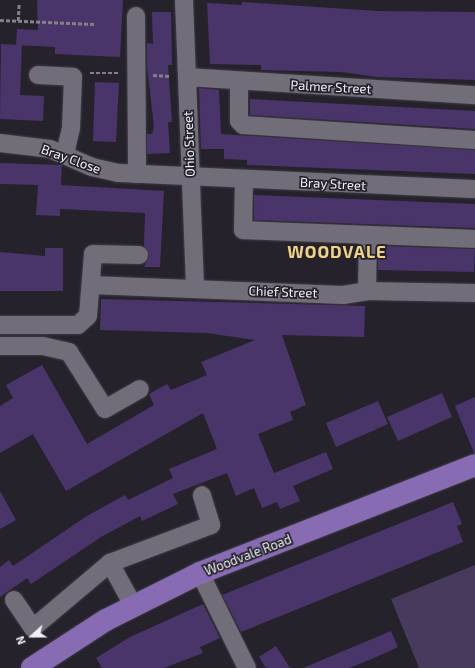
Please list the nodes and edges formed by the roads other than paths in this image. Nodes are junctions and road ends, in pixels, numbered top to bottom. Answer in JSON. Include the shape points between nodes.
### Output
{"nodes":[{"id":1,"x":184,"y":0,"type":"edge"},
{"id":2,"x":136,"y":16,"type":"dead end"},
{"id":3,"x":38,"y":75,"type":"dead end"},
{"id":4,"x":187,"y":77,"type":"junction"},
{"id":5,"x":239,"y":81,"type":"junction"},
{"id":6,"x":475,"y":95,"type":"edge"},
{"id":7,"x":475,"y":140,"type":"edge"},
{"id":8,"x":0,"y":143,"type":"edge"},
{"id":9,"x":65,"y":154,"type":"junction"},
{"id":10,"x":137,"y":174,"type":"junction"},
{"id":11,"x":190,"y":177,"type":"junction"},
{"id":12,"x":244,"y":179,"type":"junction"},
{"id":13,"x":475,"y":189,"type":"edge"},
{"id":14,"x":368,"y":235,"type":"junction"},
{"id":15,"x":475,"y":239,"type":"edge"},
{"id":16,"x":140,"y":255,"type":"dead end"},
{"id":17,"x":91,"y":285,"type":"junction"},
{"id":18,"x":195,"y":289,"type":"junction"},
{"id":19,"x":367,"y":291,"type":"junction"},
{"id":20,"x":475,"y":293,"type":"edge"},
{"id":21,"x":0,"y":325,"type":"edge"},
{"id":22,"x":0,"y":346,"type":"edge"},
{"id":23,"x":140,"y":389,"type":"dead end"},
{"id":24,"x":475,"y":465,"type":"edge"},
{"id":25,"x":202,"y":495,"type":"dead end"},
{"id":26,"x":110,"y":563,"type":"junction"},
{"id":27,"x":200,"y":573,"type":"junction"},
{"id":28,"x":14,"y":600,"type":"dead end"},
{"id":29,"x":133,"y":605,"type":"junction"},
{"id":30,"x":32,"y":668,"type":"edge"},
{"id":31,"x":247,"y":668,"type":"edge"}],
"edges":[{"from":1,"to":4,"type":"street","name":"Ohio Street"},
{"from":2,"to":10,"type":"street"},
{"from":3,"to":9,"type":"street","via":[[73,77],[71,128]]},
{"from":4,"to":5,"type":"street","name":"Palmer Street"},
{"from":4,"to":11,"type":"street","name":"Ohio Street"},
{"from":5,"to":6,"type":"street","name":"Palmer Street"},
{"from":5,"to":7,"type":"street","via":[[239,121],[243,125]]},
{"from":8,"to":9,"type":"street","name":"Bray Close","via":[[37,146]]},
{"from":9,"to":10,"type":"street","name":"Bray Close","via":[[106,171]]},
{"from":10,"to":11,"type":"street","name":"Bray Close"},
{"from":11,"to":12,"type":"street","name":"Bray Street"},
{"from":11,"to":18,"type":"street","name":"Ohio Street"},
{"from":12,"to":13,"type":"street","name":"Bray Street"},
{"from":12,"to":14,"type":"street","via":[[243,230]]},
{"from":14,"to":15,"type":"street"},
{"from":14,"to":19,"type":"street"},
{"from":16,"to":17,"type":"street","via":[[93,254]]},
{"from":17,"to":18,"type":"street","name":"Chief Street"},
{"from":17,"to":21,"type":"street","via":[[88,316],[78,325]]},
{"from":18,"to":19,"type":"street","name":"Chief Street","via":[[343,295]]},
{"from":19,"to":20,"type":"street","name":"Chief Street"},
{"from":22,"to":23,"type":"street","via":[[43,346],[68,352],[105,409]]},
{"from":24,"to":27,"type":"main road","name":"Woodvale Road"},
{"from":25,"to":26,"type":"street","via":[[211,525]]},
{"from":26,"to":28,"type":"street","via":[[32,628]]},
{"from":26,"to":29,"type":"street"},
{"from":27,"to":29,"type":"main road","name":"Woodvale Road"},
{"from":27,"to":31,"type":"street"},
{"from":29,"to":30,"type":"main road","name":"Woodvale Road"}]}
